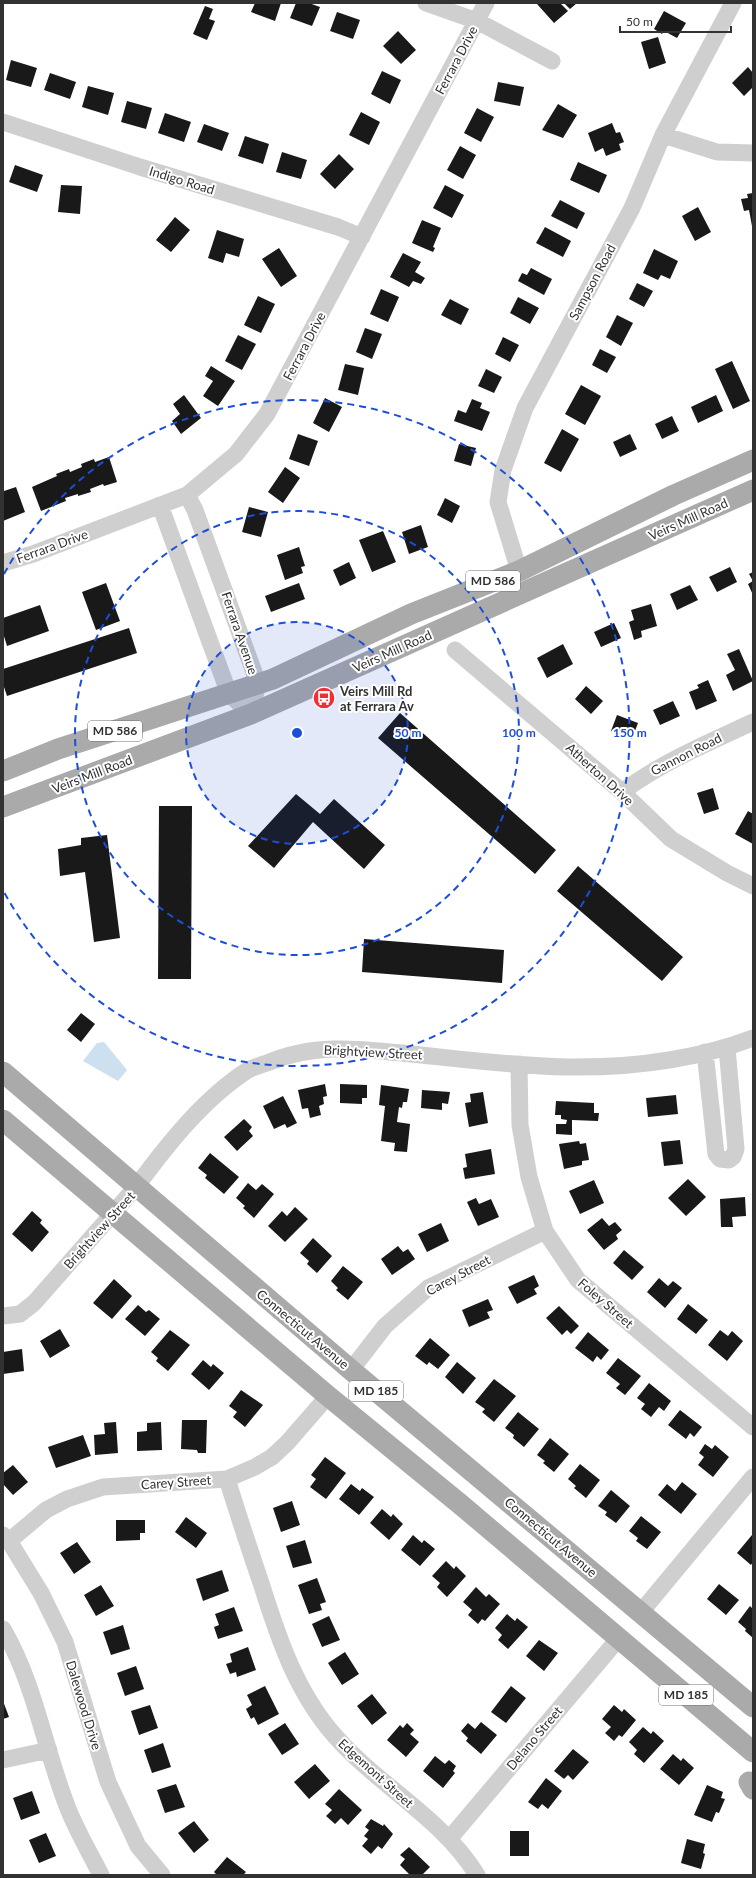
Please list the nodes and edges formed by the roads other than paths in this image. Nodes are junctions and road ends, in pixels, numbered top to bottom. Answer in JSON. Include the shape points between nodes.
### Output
{"nodes":[{"id":1,"x":426,"y":3,"type":"edge"},
{"id":2,"x":486,"y":3,"type":"edge"},
{"id":3,"x":732,"y":3,"type":"edge"},
{"id":4,"x":477,"y":21,"type":"junction"},
{"id":5,"x":552,"y":61,"type":"dead end"},
{"id":6,"x":3,"y":122,"type":"edge"},
{"id":7,"x":663,"y":135,"type":"junction"},
{"id":8,"x":753,"y":153,"type":"edge"},
{"id":9,"x":362,"y":236,"type":"junction"},
{"id":10,"x":753,"y":460,"type":"edge"},
{"id":11,"x":753,"y":490,"type":"edge"},
{"id":12,"x":187,"y":495,"type":"junction"},
{"id":13,"x":160,"y":505,"type":"junction"},
{"id":14,"x":3,"y":563,"type":"edge"},
{"id":15,"x":519,"y":571,"type":"junction"},
{"id":16,"x":455,"y":650,"type":"dead end"},
{"id":17,"x":258,"y":683,"type":"junction"},
{"id":18,"x":229,"y":694,"type":"junction"},
{"id":19,"x":251,"y":714,"type":"junction"},
{"id":20,"x":753,"y":722,"type":"edge"},
{"id":21,"x":58,"y":749,"type":"junction"},
{"id":22,"x":3,"y":764,"type":"edge"},
{"id":23,"x":3,"y":771,"type":"edge"},
{"id":24,"x":622,"y":792,"type":"junction"},
{"id":25,"x":3,"y":807,"type":"edge"},
{"id":26,"x":753,"y":886,"type":"edge"},
{"id":27,"x":753,"y":1038,"type":"edge"},
{"id":28,"x":727,"y":1048,"type":"junction"},
{"id":29,"x":705,"y":1052,"type":"junction"},
{"id":30,"x":519,"y":1064,"type":"junction"},
{"id":31,"x":3,"y":1072,"type":"edge"},
{"id":32,"x":3,"y":1120,"type":"edge"},
{"id":33,"x":136,"y":1187,"type":"junction"},
{"id":34,"x":113,"y":1213,"type":"junction"},
{"id":35,"x":545,"y":1231,"type":"junction"},
{"id":36,"x":3,"y":1316,"type":"edge"},
{"id":37,"x":351,"y":1370,"type":"junction"},
{"id":38,"x":328,"y":1396,"type":"junction"},
{"id":39,"x":753,"y":1427,"type":"edge"},
{"id":40,"x":753,"y":1477,"type":"edge"},
{"id":41,"x":227,"y":1479,"type":"junction"},
{"id":42,"x":6,"y":1538,"type":"edge"},
{"id":43,"x":641,"y":1612,"type":"junction"},
{"id":44,"x":3,"y":1629,"type":"edge"},
{"id":45,"x":619,"y":1638,"type":"junction"},
{"id":46,"x":753,"y":1707,"type":"edge"},
{"id":47,"x":49,"y":1750,"type":"junction"},
{"id":48,"x":753,"y":1752,"type":"edge"},
{"id":49,"x":3,"y":1760,"type":"edge"},
{"id":50,"x":450,"y":1838,"type":"junction"},
{"id":51,"x":101,"y":1875,"type":"edge"},
{"id":52,"x":162,"y":1875,"type":"edge"},
{"id":53,"x":477,"y":1875,"type":"edge"}],
"edges":[{"from":1,"to":4,"type":"street"},
{"from":2,"to":4,"type":"street","name":"Ferrara Drive"},
{"from":3,"to":7,"type":"street","name":"Sampson Road"},
{"from":4,"to":5,"type":"street"},
{"from":4,"to":9,"type":"street","name":"Ferrara Drive"},
{"from":6,"to":9,"type":"street","name":"Indigo Road"},
{"from":7,"to":8,"type":"street","via":[[717,152]]},
{"from":7,"to":15,"type":"street","name":"Sampson Road","via":[[632,208],[525,408],[504,470],[498,502]]},
{"from":9,"to":12,"type":"street","name":"Ferrara Drive","via":[[267,414],[236,454]]},
{"from":10,"to":15,"type":"main road","name":"Veirs Mill Road","number":"MD 586","via":[[674,495]]},
{"from":11,"to":19,"type":"main road","name":"Veirs Mill Road","number":"MD 586"},
{"from":12,"to":13,"type":"street","name":"Ferrara Drive"},
{"from":12,"to":17,"type":"street","name":"Ferrara Avenue","via":[[195,510]]},
{"from":13,"to":14,"type":"street","name":"Ferrara Drive"},
{"from":13,"to":18,"type":"street"},
{"from":15,"to":17,"type":"main road","name":"Veirs Mill Road","number":"MD 586","via":[[411,614],[272,679]]},
{"from":16,"to":24,"type":"street","name":"Atherton Drive"},
{"from":17,"to":18,"type":"main road","name":"Veirs Mill Road","number":"MD 586"},
{"from":17,"to":19,"type":"street","name":"Ferrara Avenue"},
{"from":18,"to":19,"type":"street"},
{"from":18,"to":21,"type":"main road","name":"Veirs Mill Road","number":"MD 586"},
{"from":19,"to":25,"type":"main road","name":"Veirs Mill Road","number":"MD 586"},
{"from":20,"to":24,"type":"street","name":"Gannon Road","via":[[694,749],[644,776]]},
{"from":21,"to":22,"type":"main road"},
{"from":21,"to":23,"type":"main road","name":"Veirs Mill Road","number":"MD 586"},
{"from":24,"to":26,"type":"street","name":"Atherton Drive","via":[[671,839]]},
{"from":27,"to":28,"type":"street","name":"Brightview Street"},
{"from":28,"to":29,"type":"street","name":"Brightview Street"},
{"from":28,"to":29,"type":"street","via":[[736,1149],[736,1154],[729,1160],[720,1159],[716,1154]]},
{"from":29,"to":30,"type":"street","name":"Brightview Street","via":[[646,1063],[567,1067]]},
{"from":30,"to":33,"type":"street","name":"Brightview Street","via":[[357,1049],[318,1049],[285,1055],[249,1070],[205,1104]]},
{"from":30,"to":35,"type":"street","name":"Foley Street","via":[[521,1132],[529,1177]]},
{"from":31,"to":33,"type":"main road","name":"Connecticut Avenue","number":"MD 185"},
{"from":32,"to":34,"type":"main road","number":"MD 185"},
{"from":33,"to":34,"type":"street","name":"Brightview Street"},
{"from":33,"to":37,"type":"main road","name":"Connecticut Avenue","number":"MD 185"},
{"from":34,"to":36,"type":"street","name":"Brightview Street","via":[[34,1303],[20,1314]]},
{"from":34,"to":38,"type":"main road","number":"MD 185"},
{"from":35,"to":37,"type":"street","name":"Carey Street","via":[[428,1288],[385,1326]]},
{"from":35,"to":39,"type":"street","name":"Foley Street","via":[[578,1280]]},
{"from":37,"to":43,"type":"main road","name":"Connecticut Avenue","number":"MD 185"},
{"from":38,"to":41,"type":"street","name":"Carey Street","via":[[272,1457]]},
{"from":38,"to":45,"type":"main road","number":"MD 185"},
{"from":40,"to":43,"type":"street"},
{"from":41,"to":42,"type":"street","name":"Carey Street","via":[[103,1487],[67,1498]]},
{"from":41,"to":50,"type":"street","name":"Edgemont Street","via":[[279,1639],[305,1695],[334,1736],[359,1762]]},
{"from":42,"to":52,"type":"street","name":"Dalewood Drive","via":[[41,1593],[65,1642],[108,1782],[138,1846]]},
{"from":43,"to":46,"type":"main road","name":"Connecticut Avenue","number":"MD 185"},
{"from":44,"to":47,"type":"street","via":[[16,1652],[38,1711]]},
{"from":45,"to":48,"type":"main road","number":"MD 185"},
{"from":45,"to":50,"type":"street","name":"Delano Street"},
{"from":47,"to":49,"type":"street"},
{"from":47,"to":51,"type":"street","via":[[68,1807]]},
{"from":50,"to":53,"type":"street","name":"Edgemont Street"}]}
